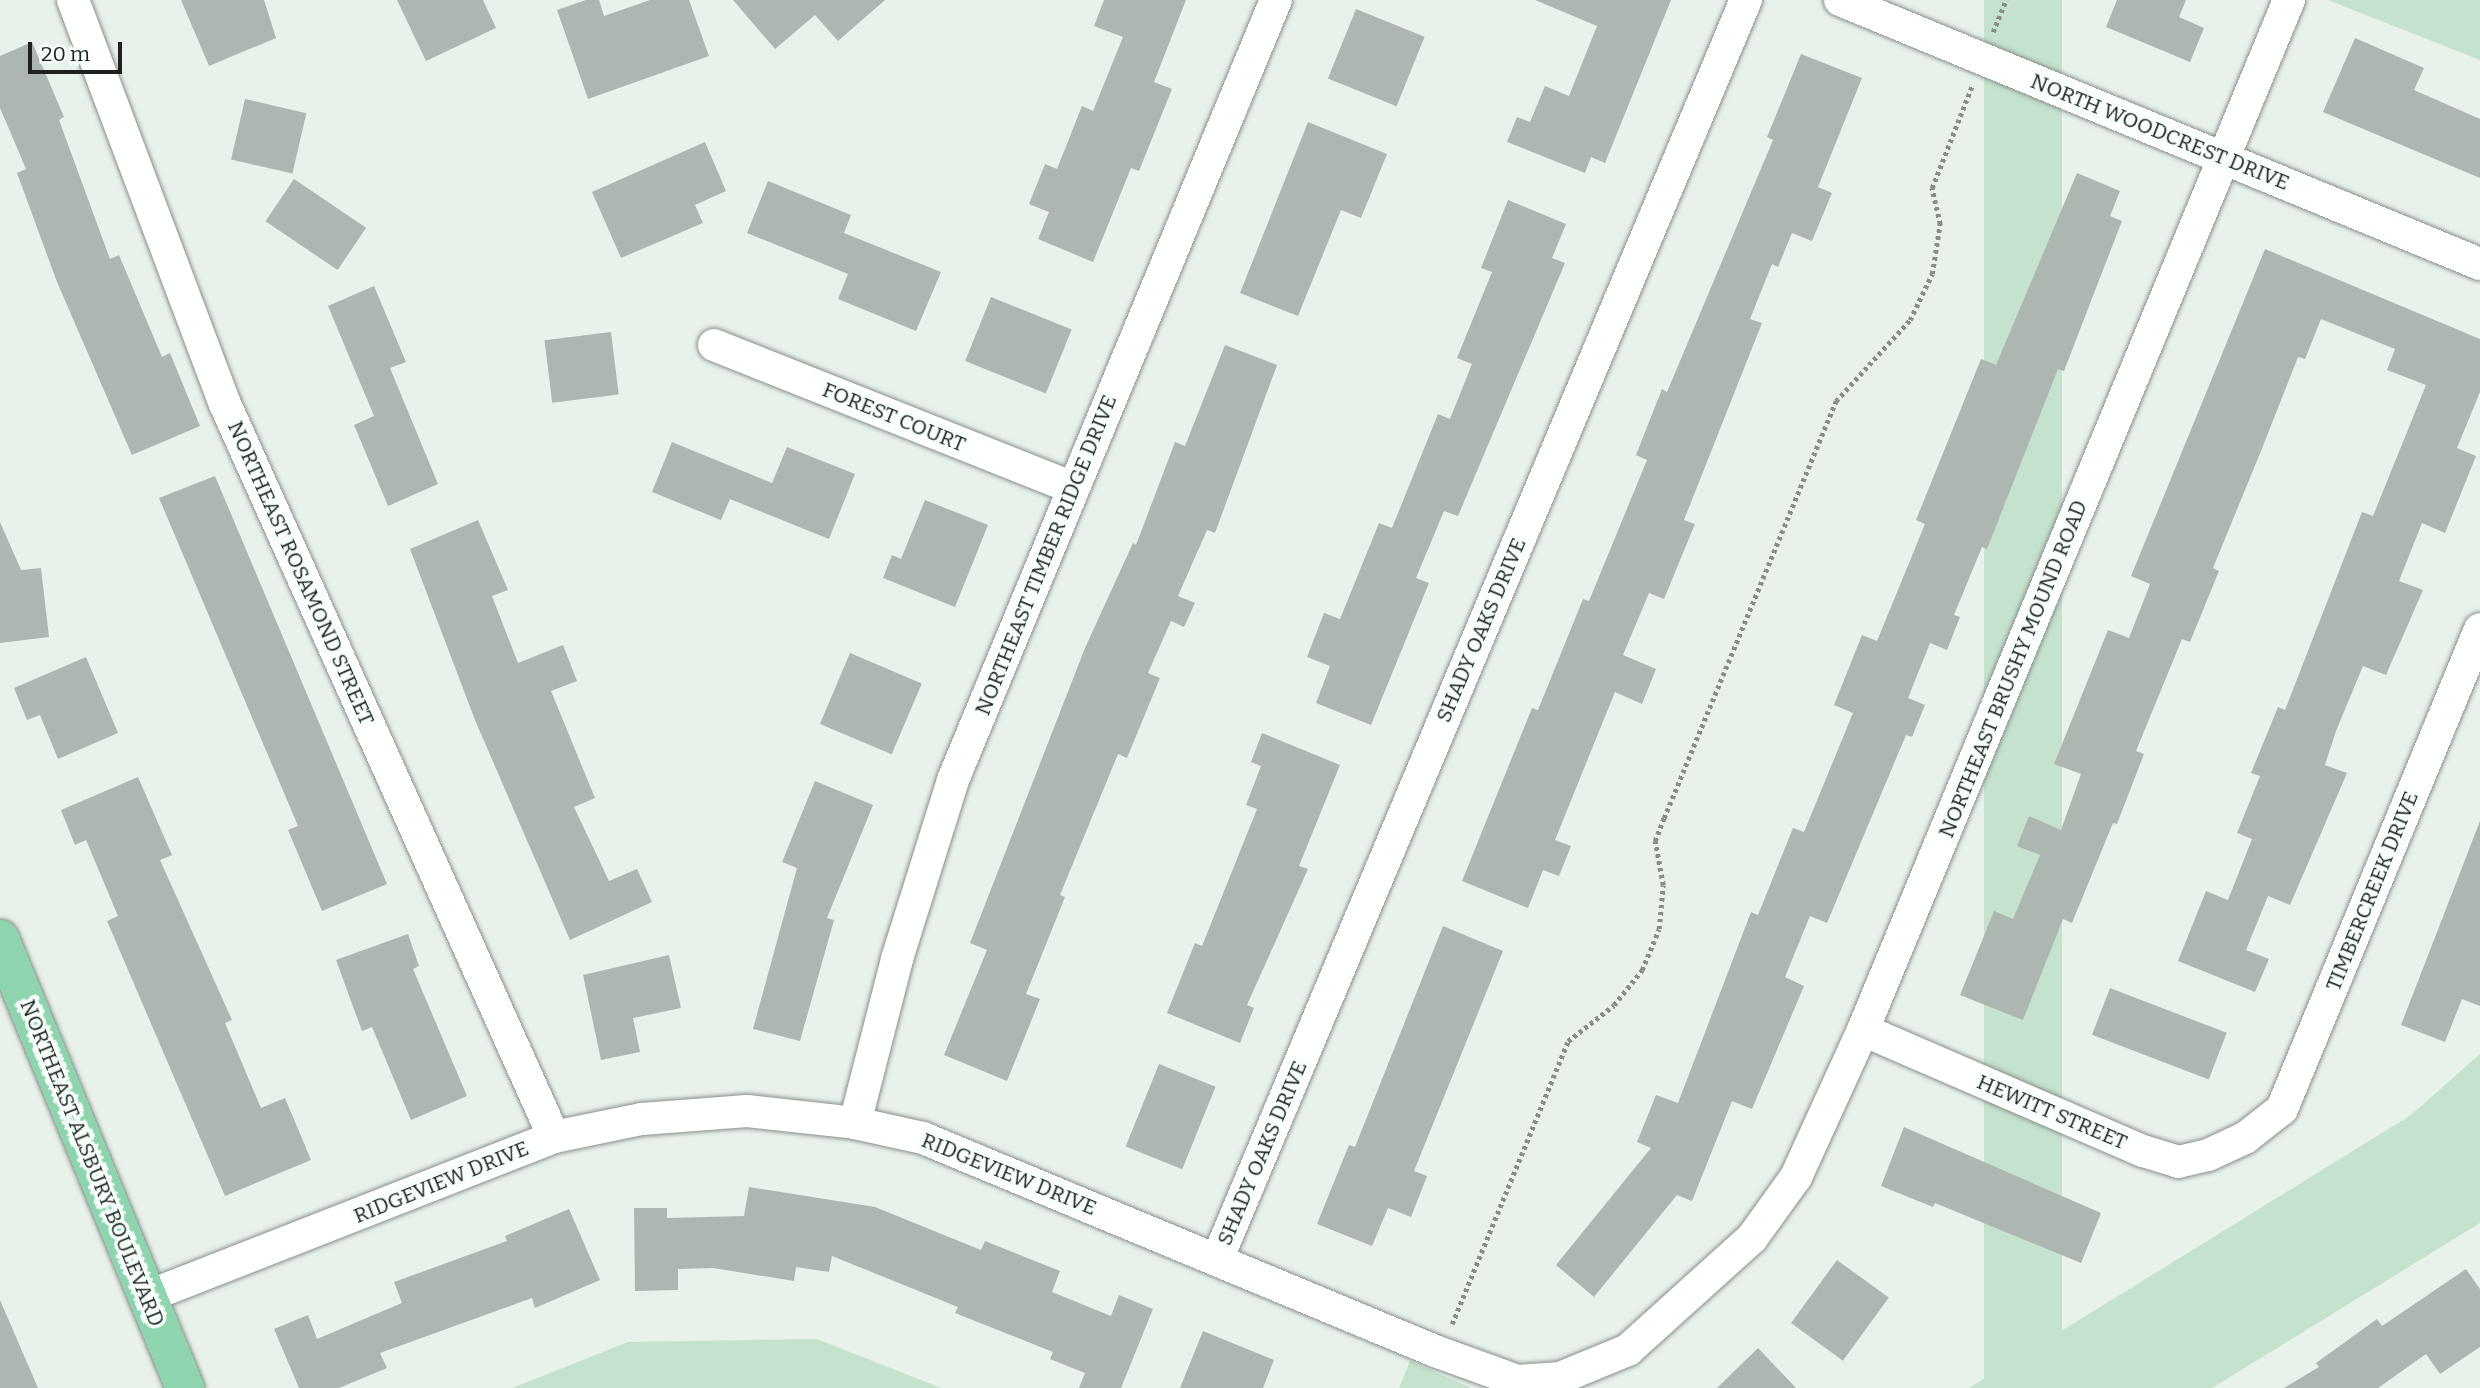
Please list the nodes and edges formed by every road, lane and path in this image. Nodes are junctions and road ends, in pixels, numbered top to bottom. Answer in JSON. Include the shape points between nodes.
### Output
{"nodes":[{"id":1,"x":73,"y":0,"type":"edge"},
{"id":2,"x":1276,"y":0,"type":"edge"},
{"id":3,"x":1746,"y":0,"type":"edge"},
{"id":4,"x":1840,"y":0,"type":"edge"},
{"id":5,"x":2006,"y":0,"type":"edge"},
{"id":6,"x":2289,"y":0,"type":"edge"},
{"id":7,"x":1983,"y":59,"type":"junction"},
{"id":8,"x":2224,"y":158,"type":"junction"},
{"id":9,"x":2480,"y":264,"type":"edge"},
{"id":10,"x":714,"y":345,"type":"dead end"},
{"id":11,"x":1073,"y":488,"type":"junction"},
{"id":12,"x":2480,"y":629,"type":"edge"},
{"id":13,"x":3,"y":955,"type":"edge"},
{"id":14,"x":1863,"y":1030,"type":"junction"},
{"id":15,"x":855,"y":1123,"type":"junction"},
{"id":16,"x":554,"y":1137,"type":"junction"},
{"id":17,"x":2245,"y":1138,"type":"joint"},
{"id":18,"x":1217,"y":1260,"type":"junction"},
{"id":19,"x":146,"y":1297,"type":"junction"},
{"id":20,"x":1681,"y":1303,"type":"joint"},
{"id":21,"x":1440,"y":1353,"type":"junction"},
{"id":22,"x":185,"y":1388,"type":"edge"}],
"edges":[{"from":1,"to":16,"type":"street","name":"NORTHEAST ROSAMOND STREET","via":[[225,404]]},
{"from":2,"to":11,"type":"street","name":"NORTHEAST TIMBER RIDGE DRIVE"},
{"from":3,"to":18,"type":"street","name":"SHADY OAKS DRIVE"},
{"from":4,"to":7,"type":"street","name":"NORTH WOODCREST DRIVE"},
{"from":5,"to":7,"type":"path"},
{"from":6,"to":8,"type":"street","name":"NORTHEAST BRUSHY MOUND ROAD"},
{"from":7,"to":8,"type":"street","name":"NORTH WOODCREST DRIVE"},
{"from":7,"to":21,"type":"path","via":[[1932,188],[1940,224],[1933,274],[1910,320],[1836,401],[1655,841],[1663,885],[1659,929],[1642,970],[1614,1005],[1568,1041]]},
{"from":8,"to":9,"type":"street","name":"NORTH WOODCREST DRIVE"},
{"from":8,"to":14,"type":"street","name":"NORTHEAST BRUSHY MOUND ROAD"},
{"from":10,"to":11,"type":"street","name":"FOREST COURT"},
{"from":11,"to":15,"type":"street","name":"NORTHEAST TIMBER RIDGE DRIVE","via":[[953,780],[897,959]]},
{"from":12,"to":17,"type":"street","name":"TIMBERCREEK DRIVE","via":[[2283,1109]]},
{"from":13,"to":19,"type":"main road","name":"NORTHEAST ALSBURY BOULEVARD"},
{"from":14,"to":17,"type":"street","name":"HEWITT STREET","via":[[2143,1152],[2178,1162],[2208,1155]]},
{"from":14,"to":20,"type":"street","name":"NORTHEAST BRUSHY MOUND ROAD","via":[[1796,1177],[1752,1238]]},
{"from":15,"to":16,"type":"street","name":"RIDGEVIEW DRIVE","via":[[747,1111],[642,1119]]},
{"from":15,"to":18,"type":"street","name":"RIDGEVIEW DRIVE","via":[[922,1138]]},
{"from":16,"to":19,"type":"street","name":"RIDGEVIEW DRIVE"},
{"from":18,"to":21,"type":"street","name":"RIDGEVIEW DRIVE"},
{"from":19,"to":22,"type":"main road","name":"NORTHEAST ALSBURY BOULEVARD"},
{"from":20,"to":21,"type":"street","name":"RIDGEVIEW DRIVE","via":[[1628,1350],[1560,1378],[1518,1381]]}]}
